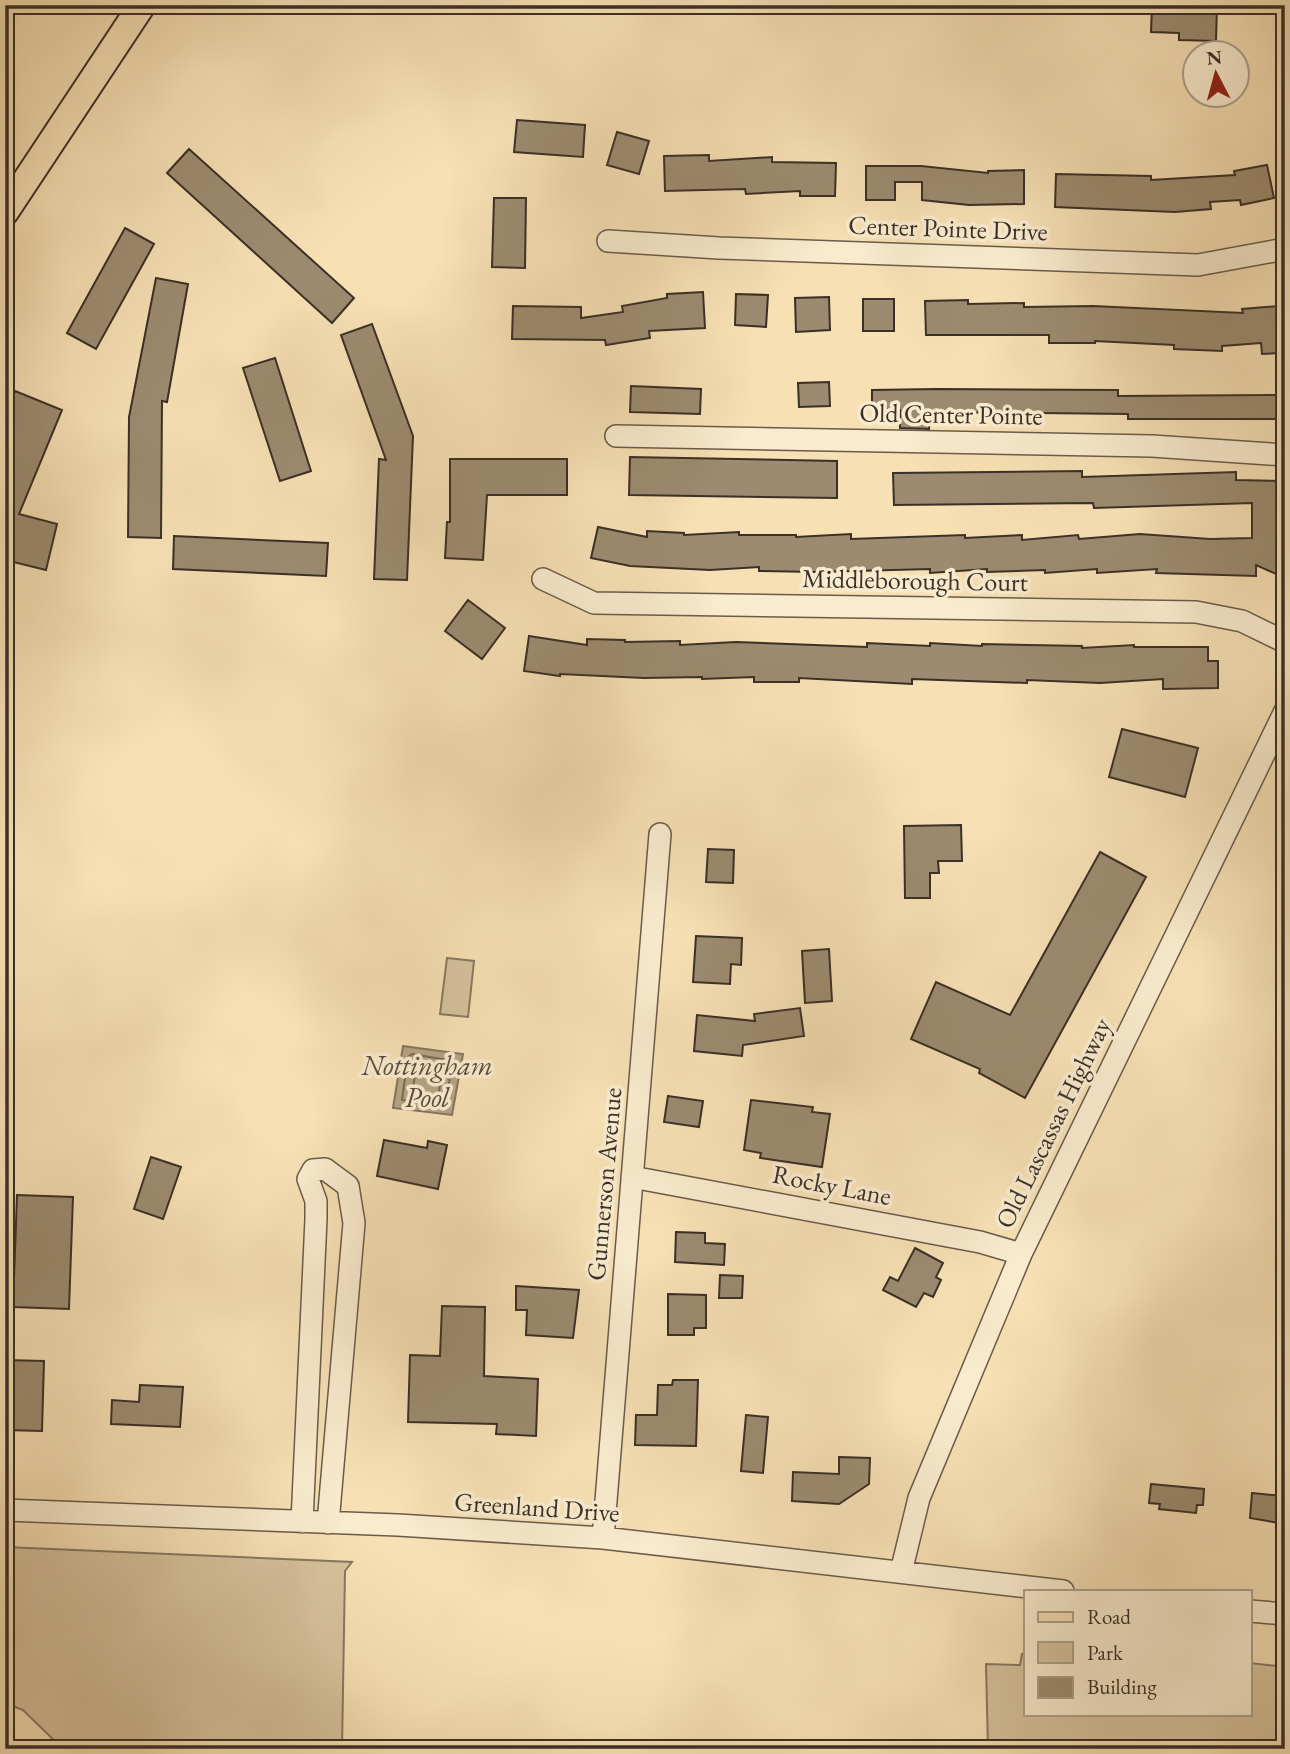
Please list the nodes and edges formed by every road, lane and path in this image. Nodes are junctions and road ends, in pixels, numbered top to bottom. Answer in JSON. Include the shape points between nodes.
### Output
{"nodes":[{"id":1,"x":142,"y":5,"type":"edge"},
{"id":2,"x":5,"y":212,"type":"edge"},
{"id":3,"x":608,"y":241,"type":"dead end"},
{"id":4,"x":1285,"y":249,"type":"edge"},
{"id":5,"x":616,"y":436,"type":"dead end"},
{"id":6,"x":1285,"y":455,"type":"edge"},
{"id":7,"x":543,"y":579,"type":"dead end"},
{"id":8,"x":1285,"y":642,"type":"edge"},
{"id":9,"x":1285,"y":711,"type":"edge"},
{"id":10,"x":1276,"y":748,"type":"edge"},
{"id":11,"x":660,"y":834,"type":"dead end"},
{"id":12,"x":632,"y":1177,"type":"junction"},
{"id":13,"x":1021,"y":1254,"type":"junction"},
{"id":14,"x":5,"y":1510,"type":"edge"},
{"id":15,"x":302,"y":1522,"type":"junction"},
{"id":16,"x":328,"y":1523,"type":"junction"},
{"id":17,"x":603,"y":1538,"type":"junction"},
{"id":18,"x":901,"y":1572,"type":"junction"},
{"id":19,"x":1054,"y":1590,"type":"edge"},
{"id":20,"x":1252,"y":1611,"type":"edge"},
{"id":21,"x":1285,"y":1614,"type":"edge"}],
"edges":[{"from":1,"to":2,"type":"main road"},
{"from":3,"to":4,"type":"street","name":"Center Pointe Drive","via":[[1198,265]]},
{"from":5,"to":6,"type":"street","name":"Old Center Pointe","via":[[1152,446]]},
{"from":7,"to":8,"type":"street","name":"Middleborough Court","via":[[594,603],[1196,612],[1242,621]]},
{"from":9,"to":10,"type":"street","name":"Old Lascassas Highway"},
{"from":10,"to":13,"type":"street","name":"Old Lascassas Highway"},
{"from":11,"to":12,"type":"street","name":"Gunnerson Avenue"},
{"from":12,"to":13,"type":"street","name":"Rocky Lane"},
{"from":12,"to":17,"type":"street","name":"Gunnerson Avenue"},
{"from":13,"to":18,"type":"street","name":"Old Lascassas Highway","via":[[919,1498]]},
{"from":14,"to":15,"type":"street","name":"Greenland Drive"},
{"from":15,"to":16,"type":"street","name":"Greenland Drive"},
{"from":15,"to":16,"type":"street","via":[[316,1219],[316,1201],[308,1179],[313,1170],[325,1170],[348,1186],[354,1223]]},
{"from":16,"to":17,"type":"street","name":"Greenland Drive"},
{"from":17,"to":18,"type":"street","name":"Greenland Drive"},
{"from":18,"to":19,"type":"street","name":"Greenland Drive"},
{"from":20,"to":21,"type":"street"}]}
